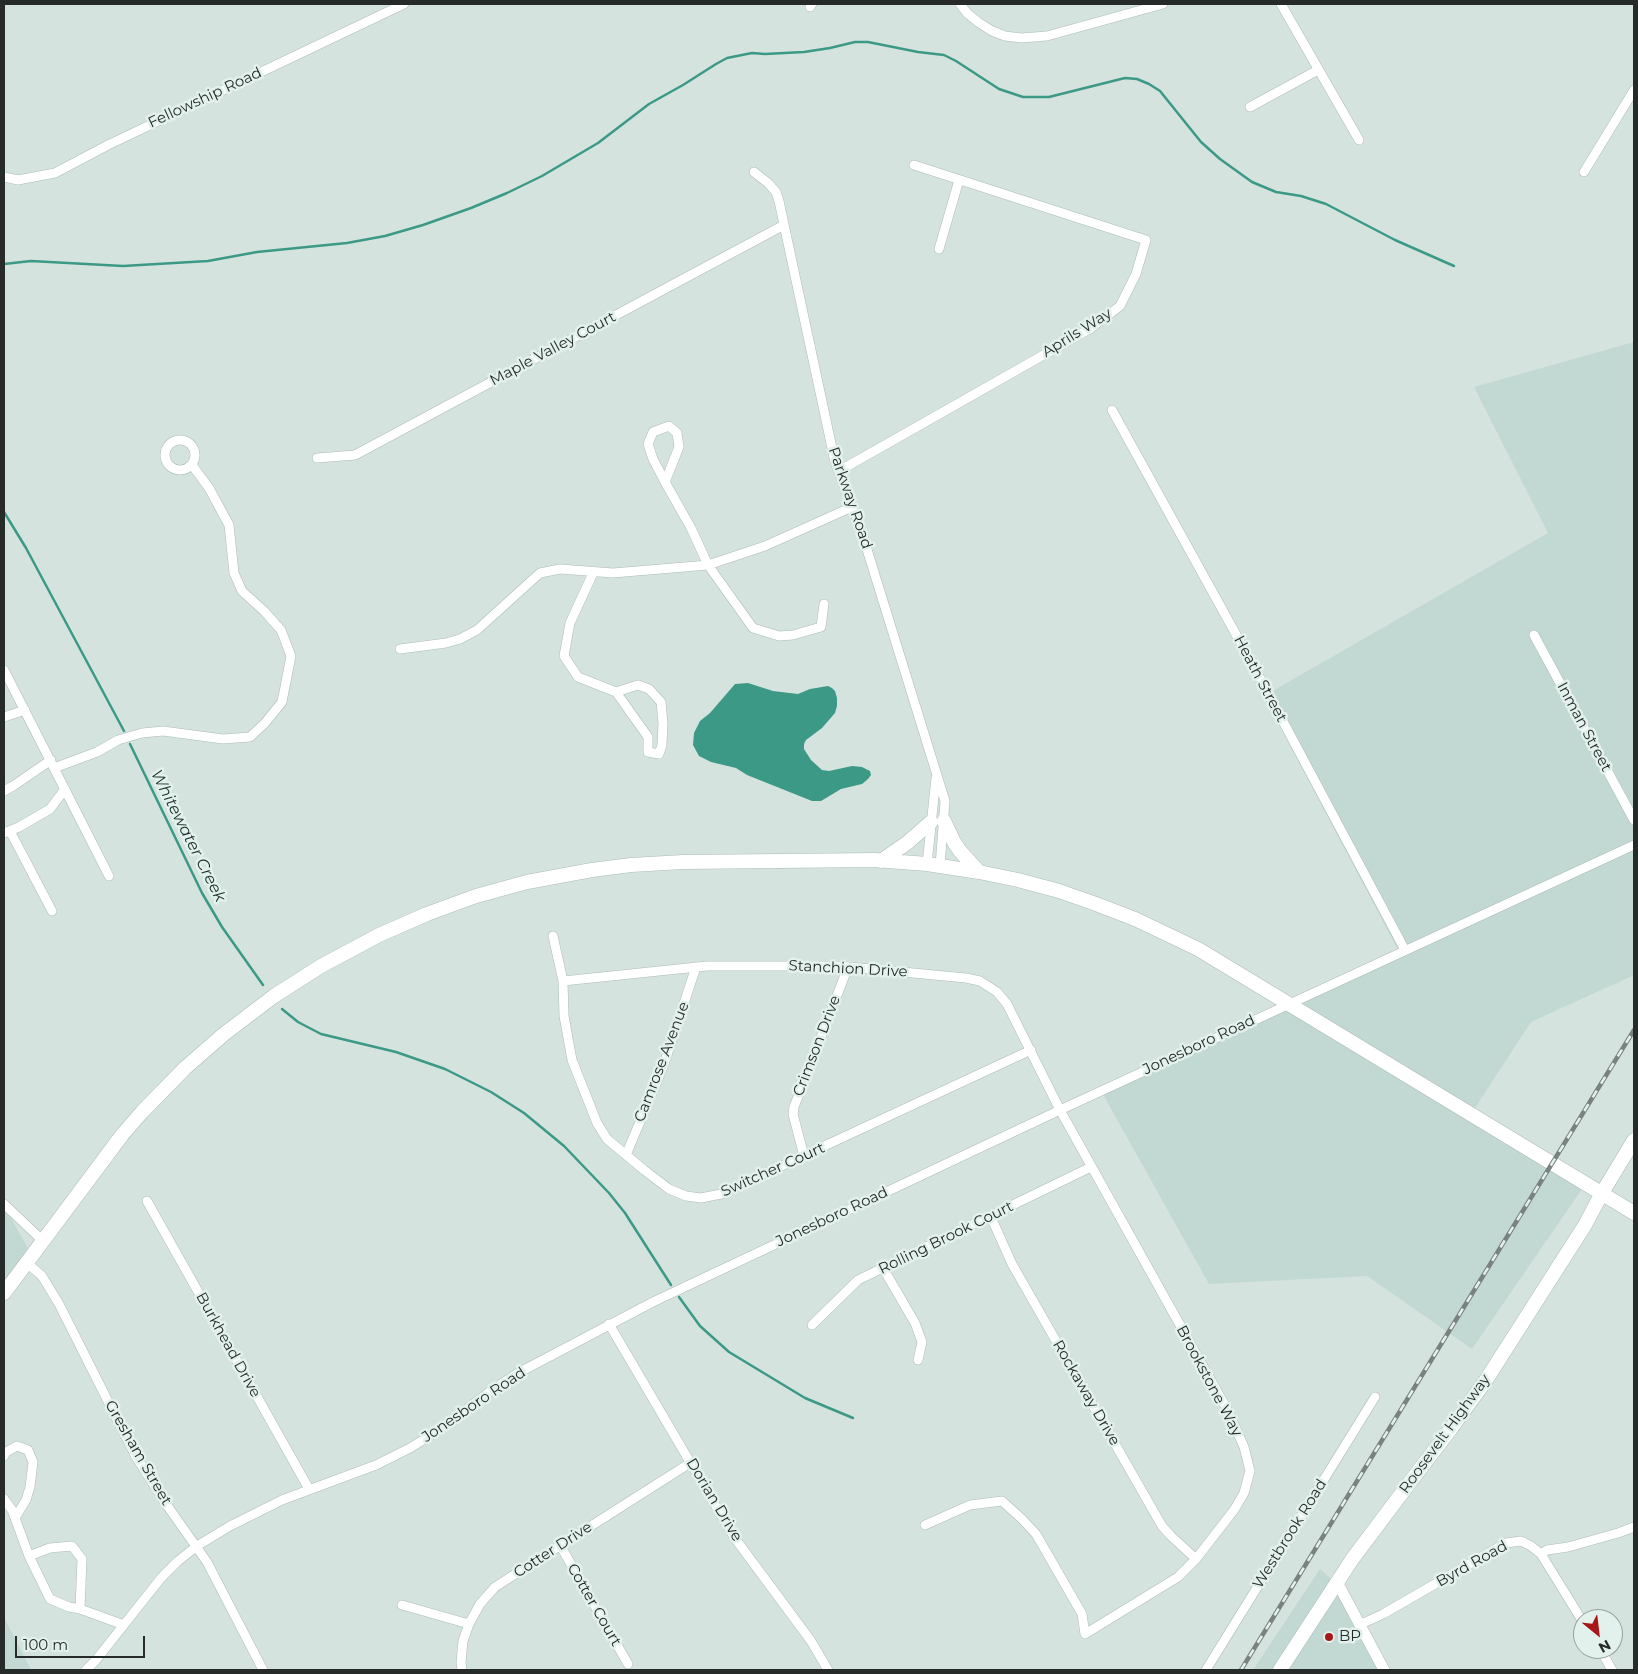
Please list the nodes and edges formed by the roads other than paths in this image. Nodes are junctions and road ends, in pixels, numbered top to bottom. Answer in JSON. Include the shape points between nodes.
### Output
{"nodes":[{"id":1,"x":404,"y":4,"type":"edge"},
{"id":2,"x":960,"y":4,"type":"edge"},
{"id":3,"x":1163,"y":4,"type":"edge"},
{"id":4,"x":1281,"y":4,"type":"edge"},
{"id":5,"x":1318,"y":70,"type":"junction"},
{"id":6,"x":1634,"y":90,"type":"edge"},
{"id":7,"x":1250,"y":107,"type":"dead end"},
{"id":8,"x":1359,"y":140,"type":"dead end"},
{"id":9,"x":914,"y":165,"type":"dead end"},
{"id":10,"x":754,"y":172,"type":"dead end"},
{"id":11,"x":1584,"y":172,"type":"dead end"},
{"id":12,"x":4,"y":177,"type":"edge"},
{"id":13,"x":958,"y":180,"type":"junction"},
{"id":14,"x":784,"y":225,"type":"junction"},
{"id":15,"x":939,"y":249,"type":"dead end"},
{"id":16,"x":1112,"y":410,"type":"dead end"},
{"id":17,"x":317,"y":458,"type":"dead end"},
{"id":18,"x":192,"y":465,"type":"dead end"},
{"id":19,"x":839,"y":471,"type":"junction"},
{"id":20,"x":665,"y":482,"type":"junction"},
{"id":21,"x":852,"y":507,"type":"junction"},
{"id":22,"x":708,"y":565,"type":"junction"},
{"id":23,"x":594,"y":571,"type":"junction"},
{"id":24,"x":824,"y":604,"type":"dead end"},
{"id":25,"x":1534,"y":634,"type":"dead end"},
{"id":26,"x":400,"y":648,"type":"dead end"},
{"id":27,"x":4,"y":670,"type":"edge"},
{"id":28,"x":616,"y":692,"type":"junction"},
{"id":29,"x":25,"y":710,"type":"junction"},
{"id":30,"x":4,"y":717,"type":"edge"},
{"id":31,"x":53,"y":764,"type":"junction"},
{"id":32,"x":937,"y":770,"type":"junction"},
{"id":33,"x":65,"y":789,"type":"junction"},
{"id":34,"x":4,"y":791,"type":"edge"},
{"id":35,"x":1634,"y":820,"type":"edge"},
{"id":36,"x":938,"y":821,"type":"junction"},
{"id":37,"x":7,"y":832,"type":"edge"},
{"id":38,"x":1634,"y":845,"type":"edge"},
{"id":39,"x":881,"y":861,"type":"junction"},
{"id":40,"x":933,"y":865,"type":"junction"},
{"id":41,"x":979,"y":872,"type":"junction"},
{"id":42,"x":109,"y":876,"type":"dead end"},
{"id":43,"x":52,"y":911,"type":"dead end"},
{"id":44,"x":553,"y":936,"type":"dead end"},
{"id":45,"x":1405,"y":950,"type":"junction"},
{"id":46,"x":696,"y":967,"type":"junction"},
{"id":47,"x":848,"y":967,"type":"junction"},
{"id":48,"x":563,"y":981,"type":"junction"},
{"id":49,"x":1289,"y":1003,"type":"junction"},
{"id":50,"x":1031,"y":1050,"type":"junction"},
{"id":51,"x":1060,"y":1110,"type":"junction"},
{"id":52,"x":1634,"y":1140,"type":"edge"},
{"id":53,"x":626,"y":1155,"type":"junction"},
{"id":54,"x":804,"y":1156,"type":"junction"},
{"id":55,"x":1091,"y":1167,"type":"junction"},
{"id":56,"x":1602,"y":1193,"type":"junction"},
{"id":57,"x":147,"y":1200,"type":"dead end"},
{"id":58,"x":4,"y":1204,"type":"edge"},
{"id":59,"x":1634,"y":1213,"type":"edge"},
{"id":60,"x":991,"y":1217,"type":"junction"},
{"id":61,"x":43,"y":1241,"type":"junction"},
{"id":62,"x":27,"y":1263,"type":"junction"},
{"id":63,"x":883,"y":1268,"type":"junction"},
{"id":64,"x":4,"y":1293,"type":"edge"},
{"id":65,"x":609,"y":1324,"type":"junction"},
{"id":66,"x":812,"y":1325,"type":"dead end"},
{"id":67,"x":918,"y":1360,"type":"dead end"},
{"id":68,"x":1375,"y":1398,"type":"dead end"},
{"id":69,"x":4,"y":1456,"type":"edge"},
{"id":70,"x":690,"y":1462,"type":"junction"},
{"id":71,"x":310,"y":1489,"type":"junction"},
{"id":72,"x":4,"y":1499,"type":"edge"},
{"id":73,"x":15,"y":1518,"type":"junction"},
{"id":74,"x":925,"y":1525,"type":"dead end"},
{"id":75,"x":1634,"y":1527,"type":"edge"},
{"id":76,"x":560,"y":1545,"type":"junction"},
{"id":77,"x":197,"y":1546,"type":"junction"},
{"id":78,"x":1541,"y":1554,"type":"junction"},
{"id":79,"x":29,"y":1556,"type":"junction"},
{"id":80,"x":1196,"y":1559,"type":"junction"},
{"id":81,"x":1337,"y":1582,"type":"junction"},
{"id":82,"x":402,"y":1605,"type":"dead end"},
{"id":83,"x":80,"y":1609,"type":"junction"},
{"id":84,"x":1575,"y":1609,"type":"edge"},
{"id":85,"x":469,"y":1624,"type":"junction"},
{"id":86,"x":124,"y":1625,"type":"junction"},
{"id":87,"x":1359,"y":1625,"type":"junction"},
{"id":88,"x":1606,"y":1659,"type":"edge"},
{"id":89,"x":628,"y":1664,"type":"dead end"},
{"id":90,"x":86,"y":1670,"type":"edge"},
{"id":91,"x":263,"y":1670,"type":"edge"},
{"id":92,"x":462,"y":1670,"type":"edge"},
{"id":93,"x":828,"y":1670,"type":"edge"},
{"id":94,"x":1206,"y":1670,"type":"edge"},
{"id":95,"x":1280,"y":1670,"type":"edge"},
{"id":96,"x":1384,"y":1670,"type":"edge"},
{"id":97,"x":1612,"y":1670,"type":"edge"}],
"edges":[{"from":1,"to":12,"type":"street","name":"Fellowship Road","via":[[55,173],[18,180]]},
{"from":2,"to":3,"type":"street","via":[[992,31],[1005,36],[1034,38]]},
{"from":4,"to":5,"type":"street"},
{"from":5,"to":7,"type":"street"},
{"from":5,"to":8,"type":"street"},
{"from":6,"to":11,"type":"street"},
{"from":9,"to":13,"type":"street","name":"Aprils Way"},
{"from":10,"to":14,"type":"street","name":"Parkway Road","via":[[776,192]]},
{"from":13,"to":15,"type":"street"},
{"from":13,"to":19,"type":"street","name":"Aprils Way","via":[[1146,240],[1136,274],[1120,306],[1091,328]]},
{"from":14,"to":17,"type":"street","name":"Maple Valley Court","via":[[355,455]]},
{"from":14,"to":19,"type":"street","name":"Parkway Road"},
{"from":16,"to":45,"type":"street","name":"Heath Street"},
{"from":18,"to":31,"type":"street","via":[[229,525],[234,573],[242,591],[281,630],[291,656],[282,702],[250,737],[223,739],[163,731],[142,733],[118,740],[97,752]]},
{"from":19,"to":21,"type":"street","name":"Parkway Road"},
{"from":20,"to":20,"type":"street","via":[[648,444],[653,432],[669,426],[676,433],[679,447]]},
{"from":20,"to":22,"type":"street"},
{"from":21,"to":22,"type":"street","via":[[765,546]]},
{"from":21,"to":32,"type":"street","name":"Parkway Road"},
{"from":22,"to":23,"type":"street","via":[[613,573]]},
{"from":22,"to":24,"type":"street","via":[[753,628],[779,636],[821,627]]},
{"from":23,"to":26,"type":"street","via":[[560,569],[540,572],[477,630],[446,643]]},
{"from":23,"to":28,"type":"street","via":[[570,624],[564,656],[578,677]]},
{"from":25,"to":35,"type":"street","name":"Inman Street"},
{"from":27,"to":29,"type":"street"},
{"from":28,"to":28,"type":"street","via":[[648,737],[648,752],[659,754],[663,723],[661,702],[649,689],[638,685]]},
{"from":29,"to":30,"type":"street"},
{"from":29,"to":31,"type":"street"},
{"from":31,"to":33,"type":"street"},
{"from":31,"to":34,"type":"street"},
{"from":32,"to":36,"type":"street","name":"Parkway Road"},
{"from":32,"to":36,"type":"street","name":"Parkway Road","via":[[945,801]]},
{"from":33,"to":37,"type":"street","via":[[50,809]]},
{"from":33,"to":42,"type":"street"},
{"from":36,"to":39,"type":"main road"},
{"from":36,"to":40,"type":"street","name":"Parkway Road"},
{"from":36,"to":40,"type":"street","name":"Parkway Road"},
{"from":36,"to":41,"type":"main road"},
{"from":37,"to":43,"type":"street"},
{"from":38,"to":45,"type":"street","name":"Jonesboro Road"},
{"from":39,"to":40,"type":"main road"},
{"from":39,"to":61,"type":"main road","via":[[683,862],[592,870],[527,882],[476,896],[379,935],[274,996],[185,1068],[122,1135]]},
{"from":40,"to":41,"type":"main road"},
{"from":41,"to":49,"type":"main road","via":[[1059,891],[1135,919],[1198,948]]},
{"from":44,"to":48,"type":"street","name":"Switcher Court"},
{"from":45,"to":49,"type":"street","name":"Jonesboro Road"},
{"from":46,"to":47,"type":"street","name":"Stanchion Drive"},
{"from":46,"to":48,"type":"street","name":"Stanchion Drive"},
{"from":46,"to":53,"type":"street","name":"Camrose Avenue","via":[[663,1067]]},
{"from":47,"to":50,"type":"street","name":"Stanchion Drive","via":[[980,981],[997,992],[1007,1004]]},
{"from":47,"to":54,"type":"street","name":"Crimson Drive","via":[[794,1107]]},
{"from":48,"to":53,"type":"street","name":"Switcher Court","via":[[564,1016],[572,1060],[597,1124],[607,1139]]},
{"from":49,"to":51,"type":"street","name":"Jonesboro Road"},
{"from":49,"to":56,"type":"main road"},
{"from":50,"to":51,"type":"street","name":"Stanchion Drive"},
{"from":50,"to":54,"type":"street","name":"Switcher Court"},
{"from":51,"to":55,"type":"street","name":"Brookstone Way"},
{"from":51,"to":65,"type":"street","name":"Jonesboro Road"},
{"from":52,"to":56,"type":"main road","name":"Roosevelt Highway"},
{"from":53,"to":54,"type":"street","name":"Switcher Court","via":[[669,1189],[701,1198],[721,1194]]},
{"from":55,"to":60,"type":"street","name":"Rolling Brook Court"},
{"from":55,"to":80,"type":"street","name":"Brookstone Way","via":[[1228,1411],[1246,1455],[1250,1470],[1244,1493]]},
{"from":56,"to":59,"type":"main road"},
{"from":56,"to":81,"type":"main road","name":"Roosevelt Highway","via":[[1486,1380]]},
{"from":57,"to":71,"type":"street","name":"Burkhead Drive"},
{"from":58,"to":61,"type":"street"},
{"from":60,"to":63,"type":"street","name":"Rolling Brook Court"},
{"from":60,"to":80,"type":"street","name":"Rockaway Drive","via":[[1012,1264],[1162,1526]]},
{"from":61,"to":62,"type":"main road"},
{"from":62,"to":64,"type":"main road"},
{"from":62,"to":77,"type":"street","name":"Gresham Street","via":[[42,1276],[135,1454],[164,1502]]},
{"from":63,"to":66,"type":"street","name":"Rolling Brook Court","via":[[858,1280]]},
{"from":63,"to":67,"type":"street","via":[[915,1323],[922,1342]]},
{"from":65,"to":70,"type":"street","name":"Dorian Drive"},
{"from":65,"to":71,"type":"street","name":"Jonesboro Road","via":[[518,1373],[410,1448]]},
{"from":68,"to":94,"type":"street","name":"Westbrook Road"},
{"from":69,"to":73,"type":"street","via":[[17,1446],[28,1450],[32,1462],[30,1488]]},
{"from":70,"to":76,"type":"street","name":"Cotter Drive"},
{"from":70,"to":93,"type":"street","name":"Dorian Drive","via":[[734,1537],[811,1641]]},
{"from":71,"to":77,"type":"street","name":"Jonesboro Road","via":[[230,1526]]},
{"from":72,"to":73,"type":"street"},
{"from":73,"to":79,"type":"street"},
{"from":74,"to":80,"type":"street","name":"Brookstone Way","via":[[970,1505],[1002,1501],[1036,1534],[1082,1614],[1085,1634],[1178,1577]]},
{"from":75,"to":78,"type":"street"},
{"from":76,"to":85,"type":"street","name":"Cotter Drive","via":[[495,1588],[480,1604]]},
{"from":76,"to":89,"type":"street","name":"Cotter Court"},
{"from":77,"to":86,"type":"street","name":"Jonesboro Road","via":[[161,1578]]},
{"from":77,"to":91,"type":"street","name":"Gresham Street"},
{"from":78,"to":84,"type":"street","name":"Byrd Road"},
{"from":78,"to":87,"type":"street","name":"Byrd Road","via":[[1521,1541],[1506,1543]]},
{"from":79,"to":83,"type":"street","via":[[50,1599]]},
{"from":79,"to":83,"type":"street","via":[[50,1548],[72,1546],[82,1559]]},
{"from":81,"to":87,"type":"street"},
{"from":81,"to":95,"type":"main road","name":"Roosevelt Highway"},
{"from":82,"to":85,"type":"street"},
{"from":83,"to":86,"type":"street"},
{"from":85,"to":92,"type":"street","name":"Cotter Drive","via":[[463,1642]]},
{"from":86,"to":90,"type":"street","name":"Jonesboro Road"},
{"from":87,"to":96,"type":"street"},
{"from":88,"to":97,"type":"street"}]}
